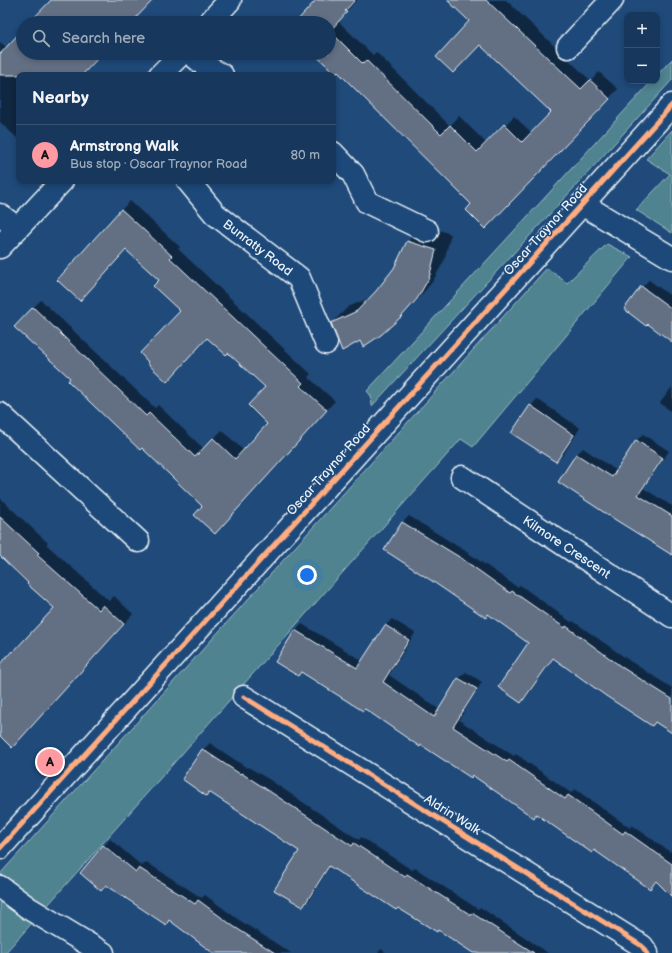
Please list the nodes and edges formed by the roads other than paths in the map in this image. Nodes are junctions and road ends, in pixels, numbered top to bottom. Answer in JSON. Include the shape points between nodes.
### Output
{"nodes":[{"id":1,"x":230,"y":0,"type":"edge"},
{"id":2,"x":607,"y":2,"type":"edge"},
{"id":3,"x":215,"y":16,"type":"edge"},
{"id":4,"x":568,"y":47,"type":"dead end"},
{"id":5,"x":175,"y":60,"type":"edge"},
{"id":6,"x":198,"y":60,"type":"edge"},
{"id":7,"x":163,"y":72,"type":"edge"},
{"id":8,"x":216,"y":72,"type":"edge"},
{"id":9,"x":672,"y":105,"type":"edge"},
{"id":10,"x":336,"y":156,"type":"edge"},
{"id":11,"x":59,"y":184,"type":"edge"},
{"id":12,"x":190,"y":184,"type":"edge"},
{"id":13,"x":582,"y":204,"type":"junction"},
{"id":14,"x":0,"y":215,"type":"edge"},
{"id":15,"x":17,"y":228,"type":"junction"},
{"id":16,"x":427,"y":231,"type":"dead end"},
{"id":17,"x":0,"y":248,"type":"edge"},
{"id":18,"x":672,"y":258,"type":"edge"},
{"id":19,"x":326,"y":343,"type":"dead end"},
{"id":20,"x":0,"y":414,"type":"edge"},
{"id":21,"x":462,"y":477,"type":"dead end"},
{"id":22,"x":138,"y":541,"type":"dead end"},
{"id":23,"x":672,"y":616,"type":"edge"},
{"id":24,"x":244,"y":697,"type":"dead end"},
{"id":25,"x":0,"y":848,"type":"edge"},
{"id":26,"x":0,"y":887,"type":"edge"},
{"id":27,"x":103,"y":953,"type":"edge"},
{"id":28,"x":647,"y":953,"type":"edge"}],
"edges":[{"from":1,"to":3,"type":"street"},
{"from":2,"to":4,"type":"street"},
{"from":5,"to":7,"type":"street"},
{"from":6,"to":8,"type":"street"},
{"from":9,"to":13,"type":"street","name":"Oscar Traynor Road"},
{"from":10,"to":16,"type":"street","via":[[353,174],[367,202]]},
{"from":11,"to":15,"type":"street"},
{"from":12,"to":19,"type":"street","name":"Bunratty Road","via":[[215,214],[299,278]]},
{"from":13,"to":18,"type":"street"},
{"from":13,"to":25,"type":"street","name":"Oscar Traynor Road"},
{"from":14,"to":15,"type":"street"},
{"from":15,"to":17,"type":"street"},
{"from":20,"to":22,"type":"street"},
{"from":21,"to":23,"type":"street","name":"Kilmore Crescent"},
{"from":24,"to":28,"type":"street","name":"Aldrin Walk","via":[[642,946]]},
{"from":26,"to":27,"type":"street","via":[[30,909]]}]}
